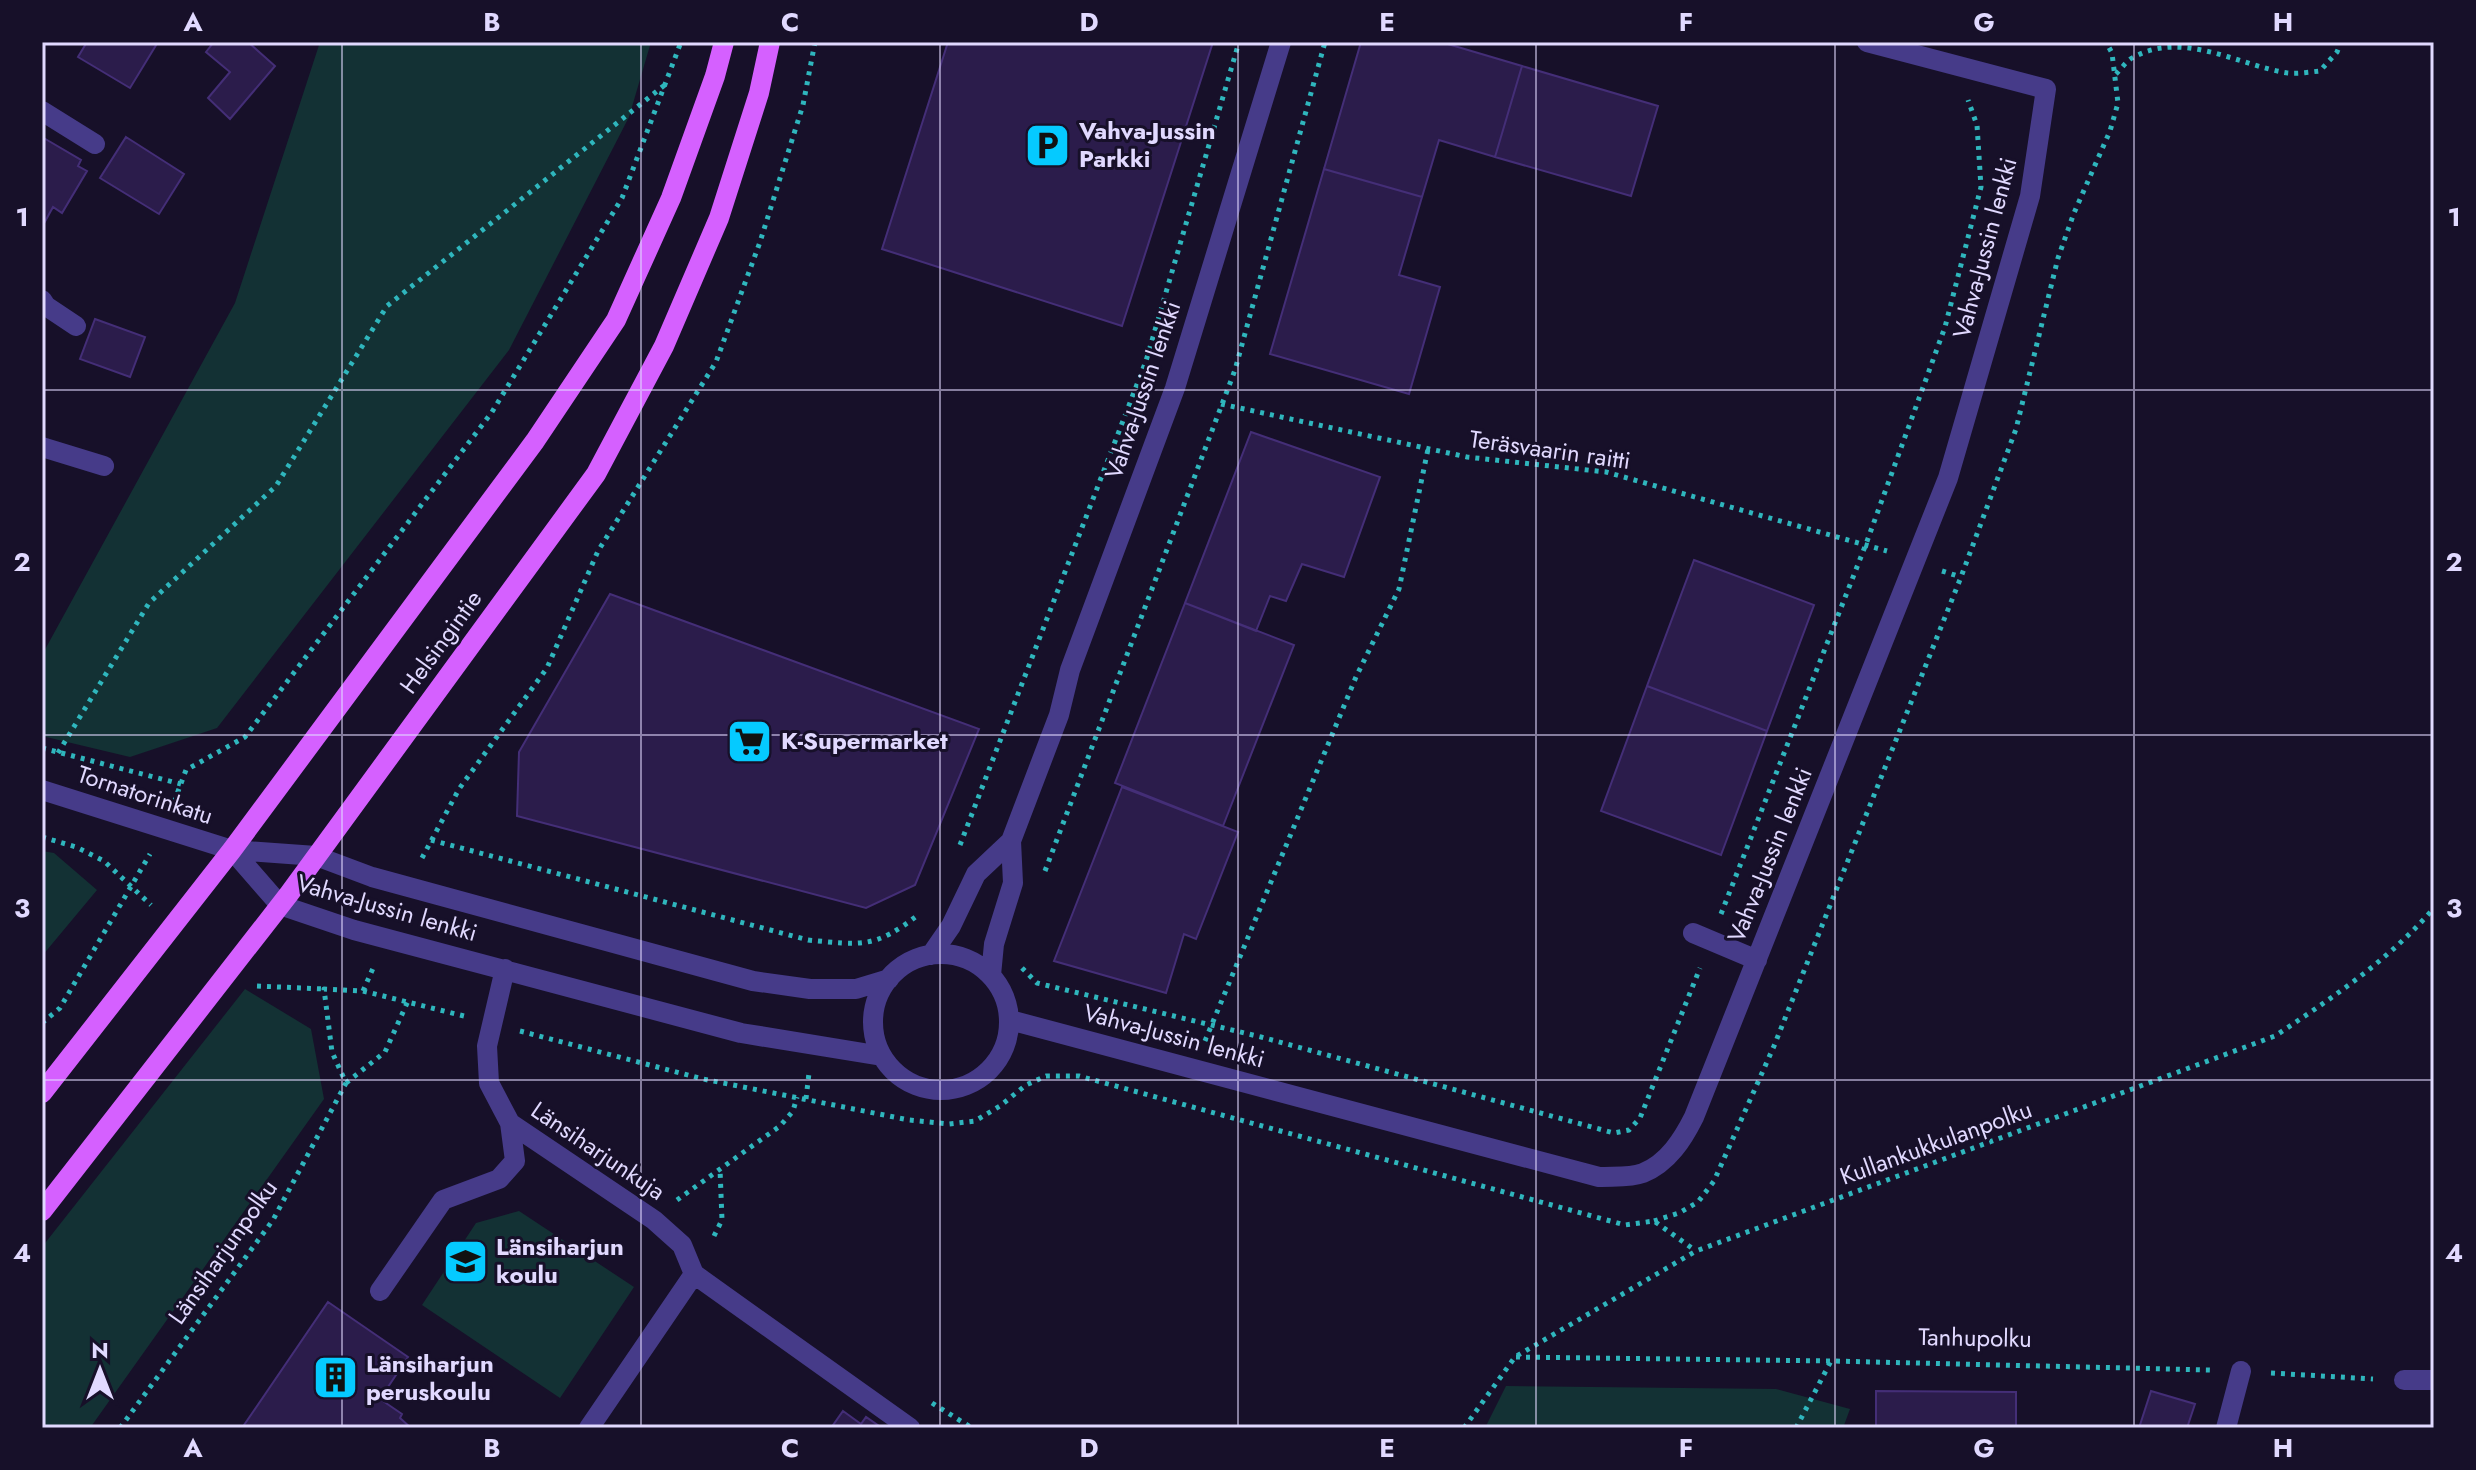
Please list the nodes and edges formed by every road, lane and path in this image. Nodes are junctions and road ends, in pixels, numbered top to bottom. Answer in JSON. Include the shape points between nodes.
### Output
{"nodes":[{"id":1,"x":681,"y":42,"type":"edge"},
{"id":2,"x":724,"y":42,"type":"edge"},
{"id":3,"x":770,"y":42,"type":"edge"},
{"id":4,"x":815,"y":42,"type":"edge"},
{"id":5,"x":1239,"y":42,"type":"edge"},
{"id":6,"x":1281,"y":42,"type":"edge"},
{"id":7,"x":1325,"y":42,"type":"edge"},
{"id":8,"x":1867,"y":42,"type":"edge"},
{"id":9,"x":2106,"y":42,"type":"edge"},
{"id":10,"x":2341,"y":42,"type":"edge"},
{"id":11,"x":1965,"y":68,"type":"junction"},
{"id":12,"x":2116,"y":74,"type":"junction"},
{"id":13,"x":667,"y":84,"type":"junction"},
{"id":14,"x":42,"y":111,"type":"edge"},
{"id":15,"x":95,"y":144,"type":"dead end"},
{"id":16,"x":42,"y":300,"type":"edge"},
{"id":17,"x":76,"y":326,"type":"dead end"},
{"id":18,"x":1221,"y":404,"type":"junction"},
{"id":19,"x":42,"y":447,"type":"edge"},
{"id":20,"x":1428,"y":449,"type":"junction"},
{"id":21,"x":104,"y":466,"type":"dead end"},
{"id":22,"x":1866,"y":544,"type":"junction"},
{"id":23,"x":1915,"y":562,"type":"junction"},
{"id":24,"x":1961,"y":577,"type":"junction"},
{"id":25,"x":42,"y":748,"type":"edge"},
{"id":26,"x":58,"y":753,"type":"junction"},
{"id":27,"x":181,"y":784,"type":"junction"},
{"id":28,"x":42,"y":790,"type":"edge"},
{"id":29,"x":165,"y":828,"type":"junction"},
{"id":30,"x":431,"y":840,"type":"junction"},
{"id":31,"x":1011,"y":841,"type":"junction"},
{"id":32,"x":232,"y":850,"type":"junction"},
{"id":33,"x":957,"y":851,"type":"dead end"},
{"id":34,"x":316,"y":856,"type":"junction"},
{"id":35,"x":1044,"y":873,"type":"dead end"},
{"id":36,"x":409,"y":888,"type":"junction"},
{"id":37,"x":280,"y":905,"type":"junction"},
{"id":38,"x":2434,"y":908,"type":"edge"},
{"id":39,"x":924,"y":910,"type":"dead end"},
{"id":40,"x":1702,"y":937,"type":"junction"},
{"id":41,"x":387,"y":938,"type":"junction"},
{"id":42,"x":931,"y":955,"type":"junction"},
{"id":43,"x":1021,"y":959,"type":"dead end"},
{"id":44,"x":1757,"y":960,"type":"junction"},
{"id":45,"x":505,"y":969,"type":"junction"},
{"id":46,"x":991,"y":975,"type":"junction"},
{"id":47,"x":889,"y":979,"type":"junction"},
{"id":48,"x":363,"y":991,"type":"junction"},
{"id":49,"x":408,"y":1001,"type":"junction"},
{"id":50,"x":1010,"y":1020,"type":"junction"},
{"id":51,"x":42,"y":1023,"type":"edge"},
{"id":52,"x":492,"y":1024,"type":"junction"},
{"id":53,"x":1212,"y":1025,"type":"junction"},
{"id":54,"x":882,"y":1056,"type":"junction"},
{"id":55,"x":1194,"y":1068,"type":"junction"},
{"id":56,"x":346,"y":1083,"type":"junction"},
{"id":57,"x":42,"y":1093,"type":"edge"},
{"id":58,"x":797,"y":1097,"type":"junction"},
{"id":59,"x":510,"y":1123,"type":"junction"},
{"id":60,"x":720,"y":1169,"type":"junction"},
{"id":61,"x":673,"y":1203,"type":"dead end"},
{"id":62,"x":42,"y":1211,"type":"edge"},
{"id":63,"x":1654,"y":1221,"type":"junction"},
{"id":64,"x":714,"y":1236,"type":"dead end"},
{"id":65,"x":1696,"y":1251,"type":"junction"},
{"id":66,"x":694,"y":1274,"type":"junction"},
{"id":67,"x":380,"y":1291,"type":"dead end"},
{"id":68,"x":1515,"y":1357,"type":"junction"},
{"id":69,"x":1831,"y":1361,"type":"junction"},
{"id":70,"x":2241,"y":1371,"type":"junction"},
{"id":71,"x":2404,"y":1380,"type":"joint"},
{"id":72,"x":2434,"y":1380,"type":"edge"},
{"id":73,"x":120,"y":1428,"type":"edge"},
{"id":74,"x":589,"y":1428,"type":"edge"},
{"id":75,"x":910,"y":1428,"type":"edge"},
{"id":76,"x":1464,"y":1428,"type":"edge"},
{"id":77,"x":1796,"y":1428,"type":"edge"},
{"id":78,"x":2226,"y":1428,"type":"edge"}],
"edges":[{"from":1,"to":13,"type":"path"},
{"from":2,"to":32,"type":"main road","name":"Helsingintie","via":[[671,198],[616,320],[535,441]]},
{"from":3,"to":34,"type":"main road","name":"Helsingintie","via":[[719,218],[664,346],[596,474]]},
{"from":4,"to":30,"type":"path","via":[[803,105],[716,362],[598,551],[547,668],[459,789]]},
{"from":5,"to":33,"type":"path","via":[[1146,361]]},
{"from":6,"to":31,"type":"street","name":"Vahva-Jussin lenkki","via":[[1175,388]]},
{"from":7,"to":18,"type":"path","via":[[1235,370]]},
{"from":8,"to":11,"type":"street","name":"Vahva-Jussin lenkki"},
{"from":9,"to":12,"type":"path"},
{"from":10,"to":12,"type":"path","via":[[2320,71],[2290,73],[2228,56],[2159,48],[2133,57]]},
{"from":11,"to":22,"type":"path","via":[[1977,125],[1981,187],[1945,327]]},
{"from":11,"to":23,"type":"street","name":"Vahva-Jussin lenkki","via":[[2046,89],[2030,196],[1948,478]]},
{"from":12,"to":24,"type":"path","via":[[2118,103],[2110,131],[2058,258],[2016,429]]},
{"from":13,"to":26,"type":"path","via":[[387,306],[276,486],[149,603]]},
{"from":13,"to":27,"type":"path","via":[[622,198],[492,412],[245,737],[186,770]]},
{"from":14,"to":15,"type":"street"},
{"from":16,"to":17,"type":"street"},
{"from":18,"to":20,"type":"path","name":"Teräsvaarin raitti"},
{"from":18,"to":35,"type":"path"},
{"from":19,"to":21,"type":"street"},
{"from":20,"to":22,"type":"path","name":"Teräsvaarin raitti","via":[[1606,472]]},
{"from":20,"to":53,"type":"path","via":[[1399,589],[1356,677]]},
{"from":22,"to":23,"type":"path","name":"Teräsvaarin raitti"},
{"from":22,"to":40,"type":"path"},
{"from":23,"to":24,"type":"path","name":"Teräsvaarin raitti"},
{"from":23,"to":44,"type":"street","name":"Vahva-Jussin lenkki"},
{"from":24,"to":63,"type":"path","via":[[1774,1046],[1714,1181],[1698,1202]]},
{"from":25,"to":26,"type":"path"},
{"from":26,"to":27,"type":"path"},
{"from":27,"to":29,"type":"path"},
{"from":28,"to":29,"type":"street","name":"Tornatorinkatu"},
{"from":29,"to":32,"type":"street","name":"Tornatorinkatu"},
{"from":29,"to":51,"type":"path","via":[[60,1008]]},
{"from":30,"to":36,"type":"path"},
{"from":30,"to":39,"type":"path","via":[[808,940],[857,945],[893,935]]},
{"from":31,"to":42,"type":"street","name":"Vahva-Jussin lenkki","via":[[976,874]]},
{"from":31,"to":46,"type":"street","name":"Vahva-Jussin lenkki","via":[[1013,883],[994,944]]},
{"from":32,"to":34,"type":"street","name":"Vahva-Jussin lenkki"},
{"from":32,"to":37,"type":"street","name":"Vahva-Jussin lenkki"},
{"from":32,"to":57,"type":"main road","name":"Helsingintie"},
{"from":34,"to":36,"type":"street","name":"Vahva-Jussin lenkki"},
{"from":34,"to":37,"type":"main road","name":"Helsingintie"},
{"from":36,"to":47,"type":"street","name":"Vahva-Jussin lenkki","via":[[753,981],[856,989]]},
{"from":37,"to":41,"type":"street","name":"Vahva-Jussin lenkki"},
{"from":37,"to":62,"type":"main road","name":"Helsingintie"},
{"from":38,"to":65,"type":"path","name":"Kullankukkulanpolku","via":[[2354,983],[2275,1036]]},
{"from":40,"to":44,"type":"street"},
{"from":40,"to":53,"type":"path","via":[[1640,1118],[1629,1130],[1614,1133]]},
{"from":41,"to":45,"type":"street","name":"Vahva-Jussin lenkki"},
{"from":41,"to":48,"type":"path"},
{"from":42,"to":46,"type":"street","via":[[963,957]]},
{"from":42,"to":47,"type":"street"},
{"from":43,"to":53,"type":"path","via":[[1022,968],[1037,983]]},
{"from":44,"to":55,"type":"street","name":"Vahva-Jussin lenkki","via":[[1686,1134],[1641,1174],[1599,1177]]},
{"from":45,"to":52,"type":"street","name":"Länsiharjunkuja"},
{"from":45,"to":54,"type":"street","name":"Vahva-Jussin lenkki","via":[[741,1033]]},
{"from":46,"to":50,"type":"street"},
{"from":47,"to":54,"type":"street","via":[[875,1008]]},
{"from":48,"to":49,"type":"path"},
{"from":48,"to":56,"type":"path","via":[[324,989],[332,1052]]},
{"from":49,"to":52,"type":"path"},
{"from":49,"to":56,"type":"path","via":[[385,1052]]},
{"from":50,"to":54,"type":"street","via":[[994,1065],[982,1077],[952,1090],[928,1089],[905,1080]]},
{"from":50,"to":55,"type":"street","name":"Vahva-Jussin lenkki"},
{"from":52,"to":58,"type":"path","via":[[703,1079]]},
{"from":52,"to":59,"type":"street","name":"Länsiharjunkuja","via":[[489,1083]]},
{"from":53,"to":55,"type":"path"},
{"from":56,"to":73,"type":"path","name":"Länsiharjunpolku","via":[[273,1220]]},
{"from":58,"to":60,"type":"path","via":[[780,1126]]},
{"from":58,"to":63,"type":"path","via":[[949,1124],[975,1121],[1046,1076],[1079,1076],[1625,1225]]},
{"from":59,"to":66,"type":"street","name":"Länsiharjunkuja","via":[[654,1220],[682,1245]]},
{"from":59,"to":67,"type":"street","via":[[515,1161],[499,1179],[443,1200]]},
{"from":60,"to":61,"type":"path"},
{"from":60,"to":64,"type":"path","via":[[722,1220]]},
{"from":63,"to":65,"type":"path"},
{"from":65,"to":68,"type":"path","name":"Kullankukkulanpolku"},
{"from":66,"to":74,"type":"street"},
{"from":66,"to":75,"type":"street"},
{"from":68,"to":69,"type":"path","name":"Tanhupolku"},
{"from":68,"to":76,"type":"path","name":"Kullankukkulanpolku"},
{"from":69,"to":70,"type":"path","name":"Tanhupolku"},
{"from":69,"to":77,"type":"path"},
{"from":70,"to":71,"type":"path","name":"Tanhupolku"},
{"from":70,"to":78,"type":"street"},
{"from":71,"to":72,"type":"street"}]}
